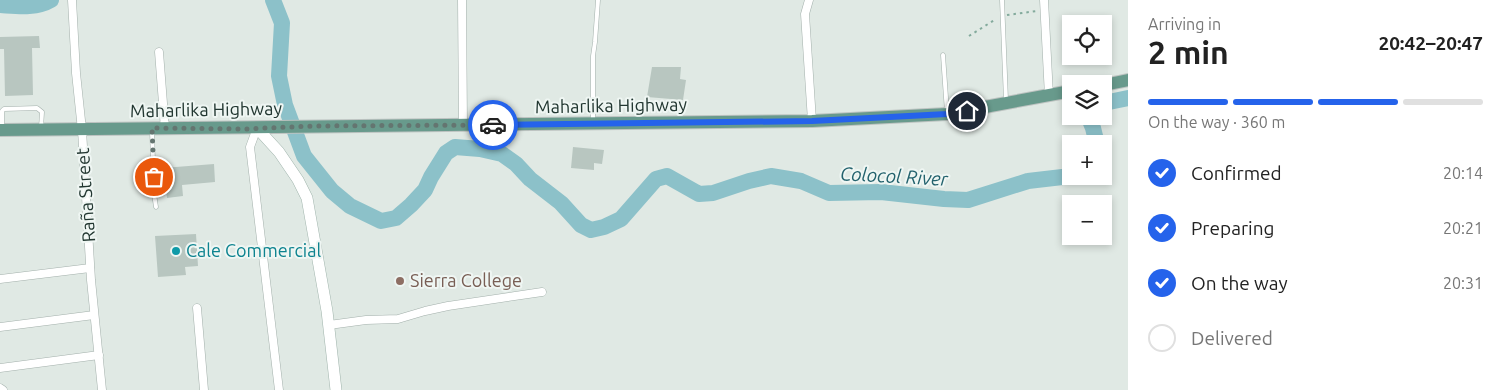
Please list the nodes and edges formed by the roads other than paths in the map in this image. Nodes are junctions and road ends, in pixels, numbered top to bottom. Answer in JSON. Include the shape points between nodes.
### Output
{"nodes":[{"id":1,"x":72,"y":0,"type":"edge"},
{"id":2,"x":462,"y":0,"type":"edge"},
{"id":3,"x":598,"y":0,"type":"edge"},
{"id":4,"x":809,"y":0,"type":"edge"},
{"id":5,"x":1002,"y":0,"type":"edge"},
{"id":6,"x":1044,"y":0,"type":"edge"},
{"id":7,"x":159,"y":52,"type":"dead end"},
{"id":8,"x":943,"y":55,"type":"dead end"},
{"id":9,"x":1128,"y":80,"type":"edge"},
{"id":10,"x":1112,"y":83,"type":"edge"},
{"id":11,"x":1062,"y":93,"type":"edge"},
{"id":12,"x":1049,"y":96,"type":"junction"},
{"id":13,"x":1006,"y":104,"type":"junction"},
{"id":14,"x":947,"y":114,"type":"junction"},
{"id":15,"x":812,"y":121,"type":"junction"},
{"id":16,"x":593,"y":124,"type":"junction"},
{"id":17,"x":463,"y":126,"type":"junction"},
{"id":18,"x":152,"y":128,"type":"junction"},
{"id":19,"x":257,"y":128,"type":"junction"},
{"id":20,"x":165,"y":129,"type":"junction"},
{"id":21,"x":1,"y":130,"type":"edge"},
{"id":22,"x":41,"y":130,"type":"junction"},
{"id":23,"x":82,"y":130,"type":"junction"},
{"id":24,"x":156,"y":207,"type":"dead end"},
{"id":25,"x":90,"y":268,"type":"junction"},
{"id":26,"x":0,"y":279,"type":"edge"},
{"id":27,"x":542,"y":292,"type":"dead end"},
{"id":28,"x":197,"y":308,"type":"dead end"},
{"id":29,"x":94,"y":315,"type":"junction"},
{"id":30,"x":329,"y":325,"type":"junction"},
{"id":31,"x":0,"y":327,"type":"edge"},
{"id":32,"x":99,"y":355,"type":"junction"},
{"id":33,"x":0,"y":368,"type":"edge"},
{"id":34,"x":0,"y":388,"type":"edge"},
{"id":35,"x":3,"y":390,"type":"edge"},
{"id":36,"x":102,"y":390,"type":"edge"},
{"id":37,"x":204,"y":390,"type":"edge"},
{"id":38,"x":279,"y":390,"type":"edge"},
{"id":39,"x":336,"y":390,"type":"edge"}],
"edges":[{"from":1,"to":23,"type":"street","name":"Raña Street"},
{"from":2,"to":17,"type":"street"},
{"from":3,"to":16,"type":"lane","via":[[593,56]]},
{"from":4,"to":15,"type":"street","via":[[806,14]]},
{"from":5,"to":13,"type":"lane"},
{"from":6,"to":12,"type":"street"},
{"from":7,"to":20,"type":"street"},
{"from":8,"to":14,"type":"lane"},
{"from":9,"to":10,"type":"main road"},
{"from":11,"to":12,"type":"main road","name":"Maharlika Highway"},
{"from":12,"to":13,"type":"main road","name":"Maharlika Highway"},
{"from":13,"to":14,"type":"main road","name":"Maharlika Highway"},
{"from":14,"to":15,"type":"main road","name":"Maharlika Highway"},
{"from":15,"to":16,"type":"main road","name":"Maharlika Highway"},
{"from":16,"to":17,"type":"main road","name":"Maharlika Highway"},
{"from":17,"to":19,"type":"main road","name":"Maharlika Highway"},
{"from":18,"to":20,"type":"main road","name":"Maharlika Highway"},
{"from":18,"to":23,"type":"main road","name":"Maharlika Highway"},
{"from":18,"to":24,"type":"lane"},
{"from":19,"to":20,"type":"main road","name":"Maharlika Highway"},
{"from":19,"to":30,"type":"street","via":[[279,152],[307,198]]},
{"from":19,"to":38,"type":"street","via":[[250,147]]},
{"from":21,"to":22,"type":"main road","name":"Maharlika Highway"},
{"from":21,"to":22,"type":"lane","via":[[2,111],[37,108],[42,112]]},
{"from":22,"to":23,"type":"main road","name":"Maharlika Highway"},
{"from":23,"to":25,"type":"street","name":"Raña Street"},
{"from":25,"to":26,"type":"street"},
{"from":25,"to":29,"type":"street","name":"Raña Street"},
{"from":27,"to":30,"type":"street","via":[[448,306],[398,319]]},
{"from":28,"to":37,"type":"street"},
{"from":29,"to":31,"type":"street"},
{"from":29,"to":32,"type":"street","name":"Raña Street"},
{"from":30,"to":39,"type":"street"},
{"from":32,"to":33,"type":"street"},
{"from":32,"to":36,"type":"street","name":"Raña Street"},
{"from":34,"to":35,"type":"street"}]}
